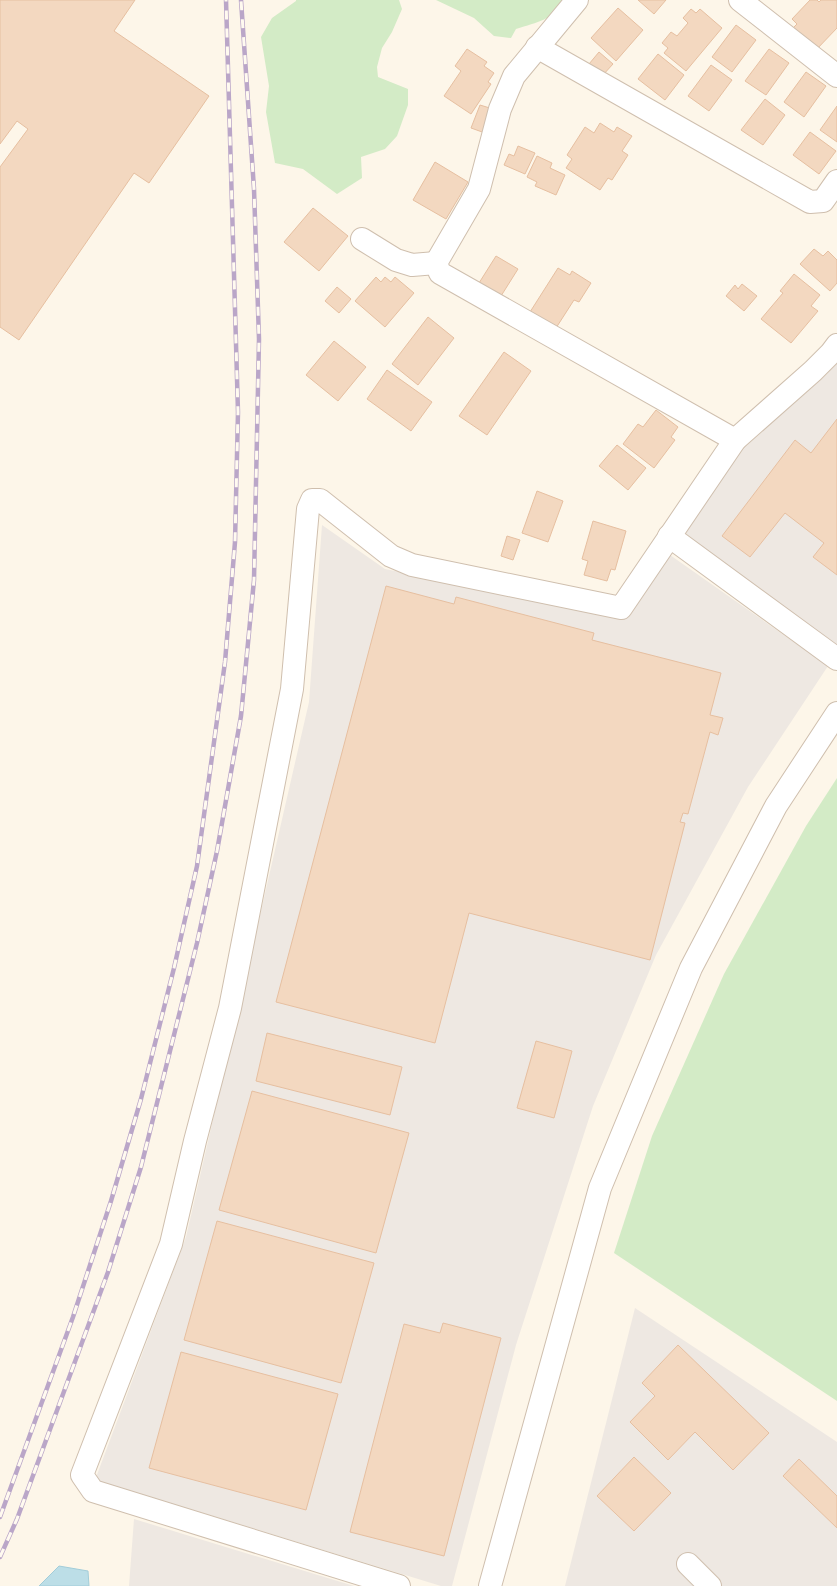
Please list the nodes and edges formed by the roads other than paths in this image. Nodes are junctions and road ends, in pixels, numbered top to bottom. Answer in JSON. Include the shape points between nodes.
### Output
{"nodes":[{"id":1,"x":578,"y":0,"type":"edge"},
{"id":2,"x":740,"y":0,"type":"edge"},
{"id":3,"x":537,"y":47,"type":"junction"},
{"id":4,"x":837,"y":76,"type":"edge"},
{"id":5,"x":837,"y":181,"type":"edge"},
{"id":6,"x":362,"y":239,"type":"dead end"},
{"id":7,"x":436,"y":263,"type":"junction"},
{"id":8,"x":837,"y":344,"type":"edge"},
{"id":9,"x":735,"y":440,"type":"junction"},
{"id":10,"x":669,"y":536,"type":"junction"},
{"id":11,"x":837,"y":659,"type":"edge"},
{"id":12,"x":837,"y":713,"type":"edge"},
{"id":13,"x":688,"y":1564,"type":"dead end"},
{"id":14,"x":399,"y":1586,"type":"edge"},
{"id":15,"x":490,"y":1586,"type":"edge"},
{"id":16,"x":710,"y":1586,"type":"edge"}],
"edges":[{"from":1,"to":3,"type":"street"},
{"from":2,"to":4,"type":"street"},
{"from":3,"to":5,"type":"street","via":[[810,202],[823,201]]},
{"from":3,"to":7,"type":"street","via":[[514,76],[500,109],[479,189]]},
{"from":6,"to":7,"type":"street","via":[[396,260],[412,265]]},
{"from":7,"to":9,"type":"street","via":[[440,273]]},
{"from":8,"to":9,"type":"street","via":[[813,371]]},
{"from":9,"to":10,"type":"street"},
{"from":10,"to":11,"type":"street"},
{"from":10,"to":14,"type":"street","via":[[621,608],[412,565],[391,556],[320,500],[312,500],[308,509],[292,689],[230,1008],[171,1244],[82,1475],[93,1491]]},
{"from":12,"to":15,"type":"street","via":[[776,806],[690,968],[600,1188]]},
{"from":13,"to":16,"type":"street"}]}
